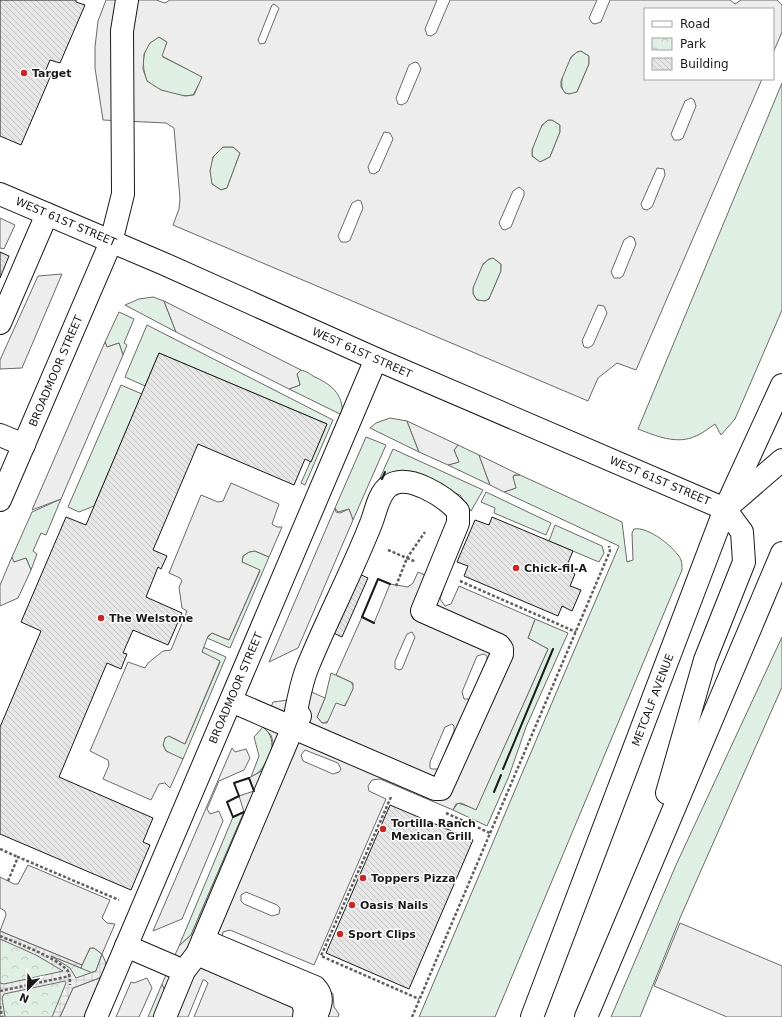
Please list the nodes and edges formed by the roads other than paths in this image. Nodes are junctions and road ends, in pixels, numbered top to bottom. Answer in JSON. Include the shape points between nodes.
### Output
{"nodes":[{"id":1,"x":127,"y":0,"type":"edge"},
{"id":2,"x":0,"y":194,"type":"edge"},
{"id":3,"x":47,"y":214,"type":"junction"},
{"id":4,"x":111,"y":242,"type":"junction"},
{"id":5,"x":0,"y":323,"type":"edge"},
{"id":6,"x":376,"y":359,"type":"junction"},
{"id":7,"x":782,"y":385,"type":"edge"},
{"id":8,"x":0,"y":435,"type":"edge"},
{"id":9,"x":24,"y":445,"type":"junction"},
{"id":10,"x":782,"y":460,"type":"edge"},
{"id":11,"x":0,"y":500,"type":"edge"},
{"id":12,"x":726,"y":509,"type":"junction"},
{"id":13,"x":782,"y":553,"type":"edge"},
{"id":14,"x":231,"y":701,"type":"junction"},
{"id":15,"x":293,"y":728,"type":"junction"},
{"id":16,"x":643,"y":880,"type":"junction"},
{"id":17,"x":126,"y":946,"type":"junction"},
{"id":18,"x":195,"y":955,"type":"junction"},
{"id":19,"x":302,"y":1008,"type":"edge"},
{"id":20,"x":96,"y":1017,"type":"edge"},
{"id":21,"x":165,"y":1017,"type":"edge"},
{"id":22,"x":316,"y":1017,"type":"edge"},
{"id":23,"x":532,"y":1017,"type":"edge"},
{"id":24,"x":586,"y":1017,"type":"edge"}],
"edges":[{"from":1,"to":4,"type":"main road","name":"BROADMOOR STREET","via":[[122,31],[122,194]]},
{"from":2,"to":3,"type":"main road","name":"WEST 61ST STREET"},
{"from":3,"to":4,"type":"main road","name":"WEST 61ST STREET"},
{"from":3,"to":5,"type":"main road"},
{"from":4,"to":6,"type":"main road","name":"WEST 61ST STREET"},
{"from":4,"to":9,"type":"main road","name":"BROADMOOR STREET"},
{"from":6,"to":12,"type":"main road","name":"WEST 61ST STREET"},
{"from":6,"to":14,"type":"main road","name":"BROADMOOR STREET"},
{"from":7,"to":12,"type":"main road","name":"METCALF AVENUE"},
{"from":8,"to":9,"type":"main road"},
{"from":9,"to":11,"type":"main road","name":"BROADMOOR STREET"},
{"from":10,"to":12,"type":"main road"},
{"from":12,"to":16,"type":"main road","via":[[742,532],[744,562],[705,660]]},
{"from":12,"to":23,"type":"main road","name":"METCALF AVENUE"},
{"from":13,"to":16,"type":"main road"},
{"from":14,"to":15,"type":"main road"},
{"from":14,"to":17,"type":"main road","name":"BROADMOOR STREET"},
{"from":15,"to":15,"type":"main road","via":[[308,666],[365,540],[383,493],[399,481],[427,488],[449,501],[458,511],[458,523],[422,612],[499,645],[502,649],[499,661],[441,789],[435,789]]},
{"from":15,"to":18,"type":"main road"},
{"from":16,"to":24,"type":"main road"},
{"from":17,"to":18,"type":"main road"},
{"from":17,"to":20,"type":"main road","name":"BROADMOOR STREET"},
{"from":18,"to":19,"type":"main road"},
{"from":18,"to":21,"type":"main road"},
{"from":18,"to":22,"type":"main road","via":[[315,987],[322,999]]}]}
